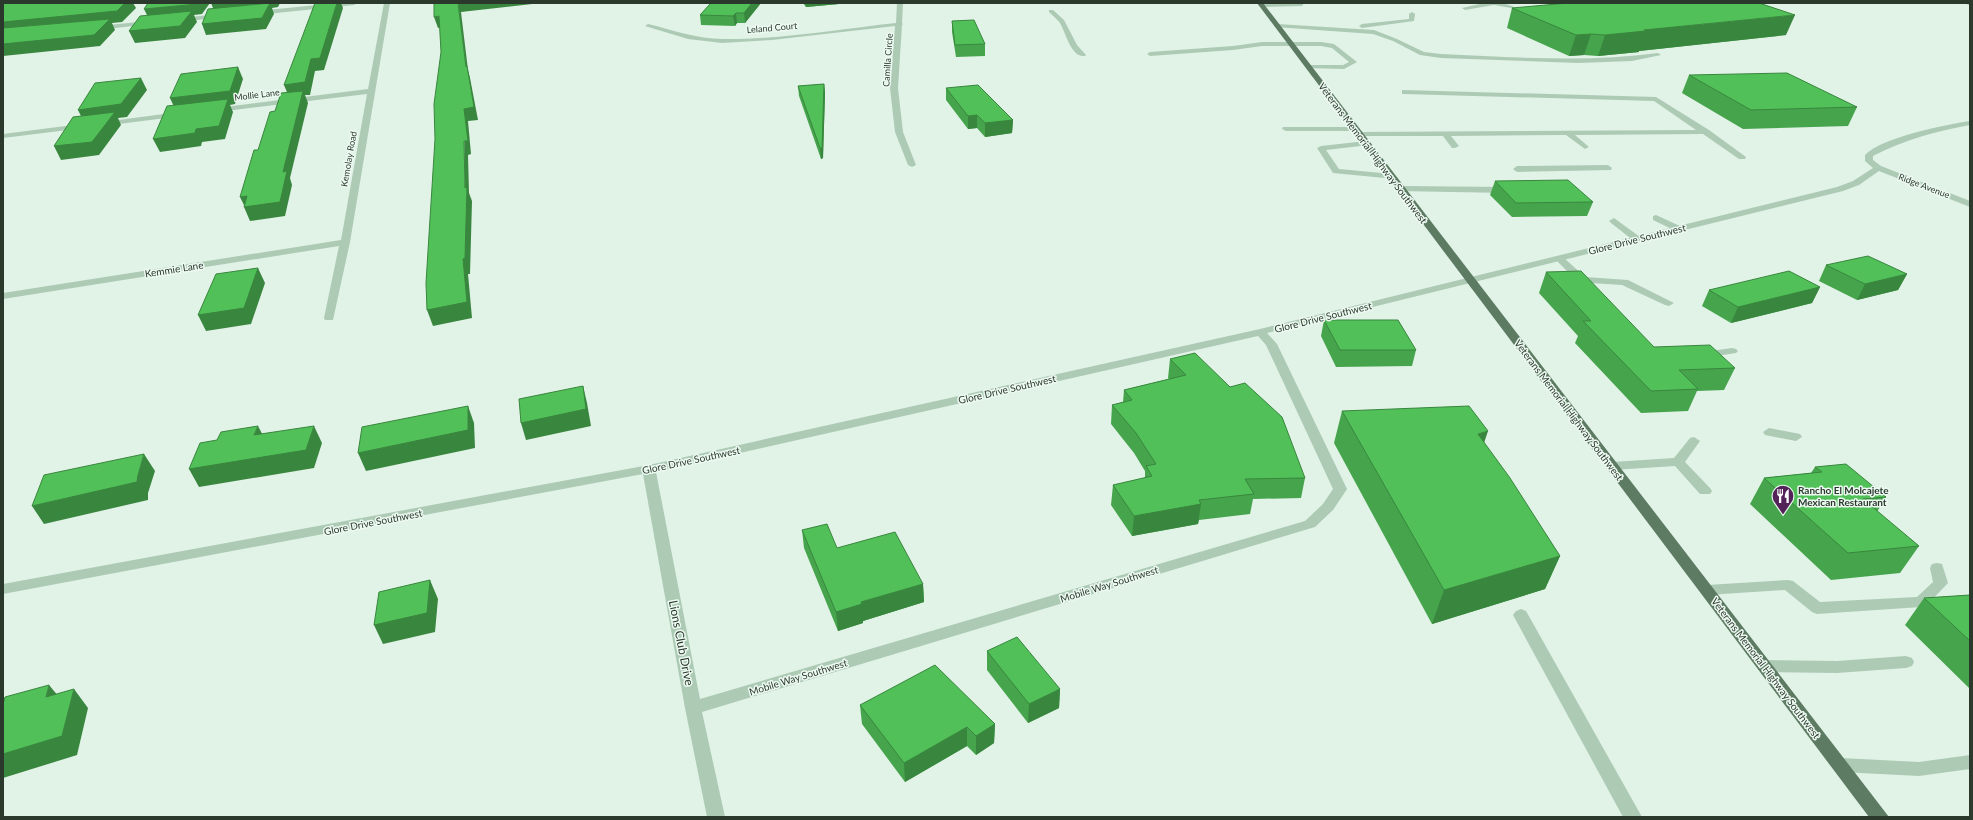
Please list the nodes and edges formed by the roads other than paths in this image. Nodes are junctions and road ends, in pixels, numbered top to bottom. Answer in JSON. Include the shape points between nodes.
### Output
{"nodes":[{"id":1,"x":354,"y":3,"type":"edge"},
{"id":2,"x":387,"y":3,"type":"edge"},
{"id":3,"x":900,"y":3,"type":"edge"},
{"id":4,"x":1494,"y":3,"type":"edge"},
{"id":5,"x":1261,"y":4,"type":"edge"},
{"id":6,"x":1302,"y":4,"type":"edge"},
{"id":7,"x":1465,"y":8,"type":"dead end"},
{"id":8,"x":1051,"y":11,"type":"dead end"},
{"id":9,"x":251,"y":13,"type":"edge"},
{"id":10,"x":1412,"y":14,"type":"dead end"},
{"id":11,"x":227,"y":16,"type":"edge"},
{"id":12,"x":1524,"y":19,"type":"edge"},
{"id":13,"x":172,"y":21,"type":"edge"},
{"id":14,"x":156,"y":23,"type":"edge"},
{"id":15,"x":900,"y":24,"type":"junction"},
{"id":16,"x":648,"y":26,"type":"dead end"},
{"id":17,"x":1277,"y":26,"type":"junction"},
{"id":18,"x":93,"y":29,"type":"edge"},
{"id":19,"x":1351,"y":31,"type":"junction"},
{"id":20,"x":1290,"y":43,"type":"junction"},
{"id":21,"x":1150,"y":54,"type":"dead end"},
{"id":22,"x":1083,"y":55,"type":"dead end"},
{"id":23,"x":1658,"y":55,"type":"dead end"},
{"id":24,"x":1308,"y":67,"type":"junction"},
{"id":25,"x":371,"y":91,"type":"junction"},
{"id":26,"x":1405,"y":92,"type":"dead end"},
{"id":27,"x":207,"y":111,"type":"edge"},
{"id":28,"x":191,"y":113,"type":"edge"},
{"id":29,"x":1970,"y":123,"type":"edge"},
{"id":30,"x":1286,"y":129,"type":"dead end"},
{"id":31,"x":1357,"y":132,"type":"junction"},
{"id":32,"x":1706,"y":132,"type":"junction"},
{"id":33,"x":1568,"y":133,"type":"junction"},
{"id":34,"x":1446,"y":134,"type":"junction"},
{"id":35,"x":3,"y":136,"type":"edge"},
{"id":36,"x":1366,"y":143,"type":"junction"},
{"id":37,"x":1455,"y":146,"type":"dead end"},
{"id":38,"x":1585,"y":147,"type":"dead end"},
{"id":39,"x":1742,"y":157,"type":"dead end"},
{"id":40,"x":912,"y":165,"type":"dead end"},
{"id":41,"x":1608,"y":168,"type":"dead end"},
{"id":42,"x":1878,"y":168,"type":"junction"},
{"id":43,"x":1517,"y":169,"type":"dead end"},
{"id":44,"x":1392,"y":177,"type":"junction"},
{"id":45,"x":1401,"y":189,"type":"junction"},
{"id":46,"x":1513,"y":190,"type":"edge"},
{"id":47,"x":1970,"y":204,"type":"edge"},
{"id":48,"x":1656,"y":218,"type":"dead end"},
{"id":49,"x":1614,"y":221,"type":"dead end"},
{"id":50,"x":1679,"y":229,"type":"junction"},
{"id":51,"x":1637,"y":239,"type":"junction"},
{"id":52,"x":345,"y":242,"type":"junction"},
{"id":53,"x":1560,"y":259,"type":"junction"},
{"id":54,"x":1582,"y":280,"type":"junction"},
{"id":55,"x":1471,"y":281,"type":"junction"},
{"id":56,"x":1594,"y":290,"type":"edge"},
{"id":57,"x":3,"y":296,"type":"edge"},
{"id":58,"x":1669,"y":303,"type":"dead end"},
{"id":59,"x":329,"y":318,"type":"dead end"},
{"id":60,"x":1260,"y":332,"type":"junction"},
{"id":61,"x":1732,"y":351,"type":"dead end"},
{"id":62,"x":1693,"y":356,"type":"edge"},
{"id":63,"x":1769,"y":432,"type":"dead end"},
{"id":64,"x":1796,"y":437,"type":"dead end"},
{"id":65,"x":1694,"y":440,"type":"dead end"},
{"id":66,"x":1678,"y":462,"type":"junction"},
{"id":67,"x":1612,"y":466,"type":"junction"},
{"id":68,"x":649,"y":470,"type":"junction"},
{"id":69,"x":1705,"y":491,"type":"dead end"},
{"id":70,"x":1937,"y":568,"type":"dead end"},
{"id":71,"x":3,"y":589,"type":"edge"},
{"id":72,"x":1707,"y":590,"type":"junction"},
{"id":73,"x":1521,"y":615,"type":"dead end"},
{"id":74,"x":1906,"y":662,"type":"dead end"},
{"id":75,"x":1765,"y":666,"type":"junction"},
{"id":76,"x":693,"y":708,"type":"junction"},
{"id":77,"x":1970,"y":762,"type":"edge"},
{"id":78,"x":1841,"y":766,"type":"junction"},
{"id":79,"x":716,"y":817,"type":"edge"},
{"id":80,"x":1633,"y":817,"type":"edge"},
{"id":81,"x":1880,"y":817,"type":"edge"}],
"edges":[{"from":1,"to":9,"type":"street"},
{"from":2,"to":25,"type":"street","name":"Kemolay Road"},
{"from":3,"to":15,"type":"street","name":"Camilla Circle"},
{"from":4,"to":7,"type":"street"},
{"from":4,"to":12,"type":"street","via":[[1513,7]]},
{"from":5,"to":6,"type":"street"},
{"from":5,"to":17,"type":"main road","name":"Veterans Memorial Highway Southwest"},
{"from":8,"to":22,"type":"street","via":[[1059,15],[1069,31],[1076,50]]},
{"from":10,"to":19,"type":"street","via":[[1412,20],[1346,26]]},
{"from":11,"to":13,"type":"street"},
{"from":14,"to":18,"type":"street"},
{"from":15,"to":16,"type":"street","name":"Leland Court","via":[[772,38],[722,40],[688,37]]},
{"from":15,"to":40,"type":"street","name":"Camilla Circle","via":[[894,88],[899,132]]},
{"from":17,"to":19,"type":"street"},
{"from":17,"to":20,"type":"main road","name":"Veterans Memorial Highway Southwest"},
{"from":19,"to":23,"type":"street","via":[[1374,32],[1422,54],[1441,56],[1576,61]]},
{"from":20,"to":21,"type":"street"},
{"from":20,"to":24,"type":"main road","name":"Veterans Memorial Highway Southwest"},
{"from":20,"to":24,"type":"street","via":[[1334,46],[1354,62],[1344,66]]},
{"from":24,"to":31,"type":"main road","name":"Veterans Memorial Highway Southwest"},
{"from":25,"to":27,"type":"street","name":"Mollie Lane"},
{"from":25,"to":52,"type":"street","name":"Kemolay Road"},
{"from":26,"to":32,"type":"street","via":[[1656,99]]},
{"from":28,"to":35,"type":"street"},
{"from":29,"to":42,"type":"street","via":[[1916,134],[1889,144],[1869,156],[1869,161]]},
{"from":30,"to":31,"type":"street"},
{"from":31,"to":34,"type":"street"},
{"from":31,"to":36,"type":"main road","name":"Veterans Memorial Highway Southwest"},
{"from":32,"to":33,"type":"street"},
{"from":32,"to":39,"type":"street"},
{"from":33,"to":34,"type":"street"},
{"from":33,"to":38,"type":"street"},
{"from":34,"to":37,"type":"street"},
{"from":36,"to":44,"type":"main road","name":"Veterans Memorial Highway Southwest"},
{"from":36,"to":44,"type":"street","via":[[1321,148],[1336,171]]},
{"from":41,"to":43,"type":"street"},
{"from":42,"to":47,"type":"street","name":"Ridge Avenue"},
{"from":42,"to":50,"type":"street","name":"Glore Drive Southwest","via":[[1856,183],[1840,189]]},
{"from":44,"to":45,"type":"main road","name":"Veterans Memorial Highway Southwest"},
{"from":45,"to":46,"type":"street"},
{"from":45,"to":55,"type":"main road","name":"Veterans Memorial Highway Southwest"},
{"from":48,"to":50,"type":"street"},
{"from":49,"to":51,"type":"street"},
{"from":50,"to":51,"type":"street","name":"Glore Drive Southwest"},
{"from":51,"to":53,"type":"street","name":"Glore Drive Southwest"},
{"from":52,"to":57,"type":"street","name":"Kemmie Lane"},
{"from":52,"to":59,"type":"street","name":"Kemolay Road"},
{"from":53,"to":54,"type":"street"},
{"from":53,"to":55,"type":"street","name":"Glore Drive Southwest"},
{"from":54,"to":56,"type":"street"},
{"from":54,"to":58,"type":"street","via":[[1624,282]]},
{"from":55,"to":60,"type":"street","name":"Glore Drive Southwest"},
{"from":55,"to":67,"type":"main road","name":"Veterans Memorial Highway Southwest"},
{"from":60,"to":68,"type":"street","name":"Glore Drive Southwest"},
{"from":60,"to":76,"type":"street","name":"Mobile Way Southwest","via":[[1271,344],[1340,489],[1328,508],[1310,524]]},
{"from":61,"to":62,"type":"street"},
{"from":63,"to":64,"type":"street"},
{"from":65,"to":66,"type":"street"},
{"from":66,"to":67,"type":"street"},
{"from":66,"to":69,"type":"street"},
{"from":67,"to":72,"type":"main road","name":"Veterans Memorial Highway Southwest"},
{"from":68,"to":71,"type":"street","name":"Glore Drive Southwest"},
{"from":68,"to":76,"type":"street","name":"Lions Club Drive"},
{"from":70,"to":72,"type":"street","via":[[1941,583],[1921,602],[1817,608],[1788,585]]},
{"from":72,"to":75,"type":"main road","name":"Veterans Memorial Highway Southwest"},
{"from":73,"to":80,"type":"street"},
{"from":74,"to":75,"type":"street","via":[[1837,667]]},
{"from":75,"to":78,"type":"main road","name":"Veterans Memorial Highway Southwest"},
{"from":76,"to":79,"type":"street","name":"Lions Club Drive"},
{"from":77,"to":78,"type":"street","via":[[1919,769]]},
{"from":78,"to":81,"type":"main road","name":"Veterans Memorial Highway Southwest"}]}
